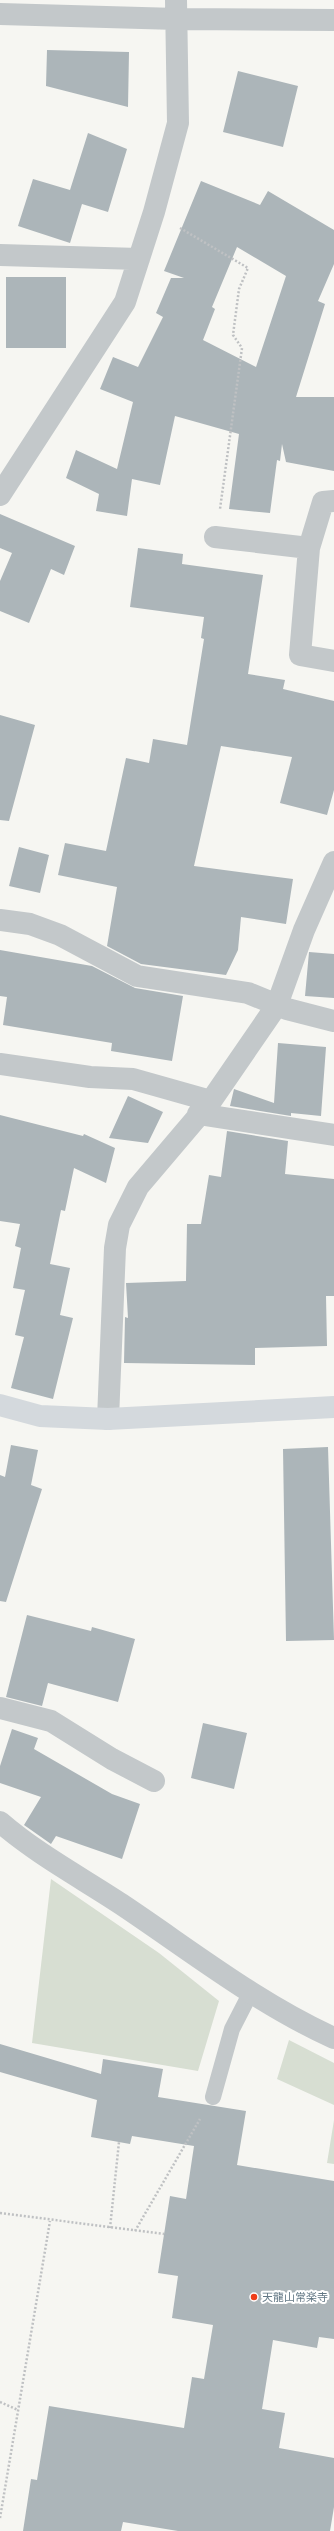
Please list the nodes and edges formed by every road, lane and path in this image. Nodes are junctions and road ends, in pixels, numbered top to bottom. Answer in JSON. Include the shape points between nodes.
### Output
{"nodes":[{"id":1,"x":176,"y":10,"type":"edge"},
{"id":2,"x":0,"y":14,"type":"edge"},
{"id":3,"x":334,"y":20,"type":"edge"},
{"id":4,"x":154,"y":212,"type":"junction"},
{"id":5,"x":0,"y":255,"type":"edge"},
{"id":6,"x":139,"y":259,"type":"junction"},
{"id":7,"x":0,"y":495,"type":"edge"},
{"id":8,"x":334,"y":501,"type":"edge"},
{"id":9,"x":216,"y":537,"type":"joint"},
{"id":10,"x":309,"y":548,"type":"junction"},
{"id":11,"x":334,"y":661,"type":"edge"},
{"id":12,"x":334,"y":862,"type":"edge"},
{"id":13,"x":0,"y":920,"type":"edge"},
{"id":14,"x":277,"y":1005,"type":"junction"},
{"id":15,"x":334,"y":1021,"type":"edge"},
{"id":16,"x":0,"y":1064,"type":"edge"},
{"id":17,"x":204,"y":1107,"type":"junction"},
{"id":18,"x":334,"y":1135,"type":"edge"},
{"id":19,"x":0,"y":1405,"type":"edge"},
{"id":20,"x":334,"y":1407,"type":"edge"},
{"id":21,"x":108,"y":1419,"type":"junction"},
{"id":22,"x":0,"y":1708,"type":"edge"},
{"id":23,"x":154,"y":1781,"type":"dead end"},
{"id":24,"x":0,"y":1822,"type":"edge"},
{"id":25,"x":250,"y":1992,"type":"junction"},
{"id":26,"x":334,"y":2038,"type":"edge"},
{"id":27,"x":213,"y":2097,"type":"joint"},
{"id":28,"x":119,"y":2142,"type":"dead end"},
{"id":29,"x":0,"y":2213,"type":"edge"},
{"id":30,"x":50,"y":2221,"type":"junction"},
{"id":31,"x":110,"y":2228,"type":"junction"},
{"id":32,"x":135,"y":2231,"type":"junction"},
{"id":33,"x":164,"y":2234,"type":"dead end"},
{"id":34,"x":0,"y":2402,"type":"edge"},
{"id":35,"x":18,"y":2410,"type":"junction"},
{"id":36,"x":0,"y":2518,"type":"edge"}],
"edges":[{"from":1,"to":2,"type":"street"},
{"from":1,"to":3,"type":"street"},
{"from":1,"to":4,"type":"street","via":[[178,123]]},
{"from":4,"to":6,"type":"street"},
{"from":4,"to":9,"type":"path","via":[[248,268],[239,289],[233,335],[242,348]]},
{"from":5,"to":6,"type":"street"},
{"from":6,"to":7,"type":"street","via":[[124,302]]},
{"from":8,"to":10,"type":"street","via":[[323,502]]},
{"from":9,"to":10,"type":"street"},
{"from":10,"to":11,"type":"street","via":[[300,655]]},
{"from":12,"to":14,"type":"street","via":[[304,930]]},
{"from":13,"to":14,"type":"street","via":[[30,924],[60,935],[138,976],[248,993]]},
{"from":14,"to":15,"type":"street"},
{"from":14,"to":17,"type":"street"},
{"from":16,"to":17,"type":"street","via":[[90,1077],[133,1079]]},
{"from":17,"to":18,"type":"street"},
{"from":17,"to":21,"type":"street","via":[[138,1187],[119,1225],[115,1248]]},
{"from":19,"to":21,"type":"street","via":[[40,1416]]},
{"from":20,"to":21,"type":"street"},
{"from":22,"to":23,"type":"street","via":[[51,1721],[112,1759]]},
{"from":24,"to":25,"type":"street","via":[[26,1844],[120,1903]]},
{"from":25,"to":26,"type":"street","via":[[307,2026]]},
{"from":25,"to":27,"type":"lane","via":[[232,2029]]},
{"from":27,"to":32,"type":"path"},
{"from":28,"to":31,"type":"path"},
{"from":29,"to":30,"type":"path"},
{"from":30,"to":31,"type":"path"},
{"from":30,"to":35,"type":"path"},
{"from":31,"to":32,"type":"path"},
{"from":32,"to":33,"type":"path"},
{"from":34,"to":35,"type":"path"},
{"from":35,"to":36,"type":"path"}]}
